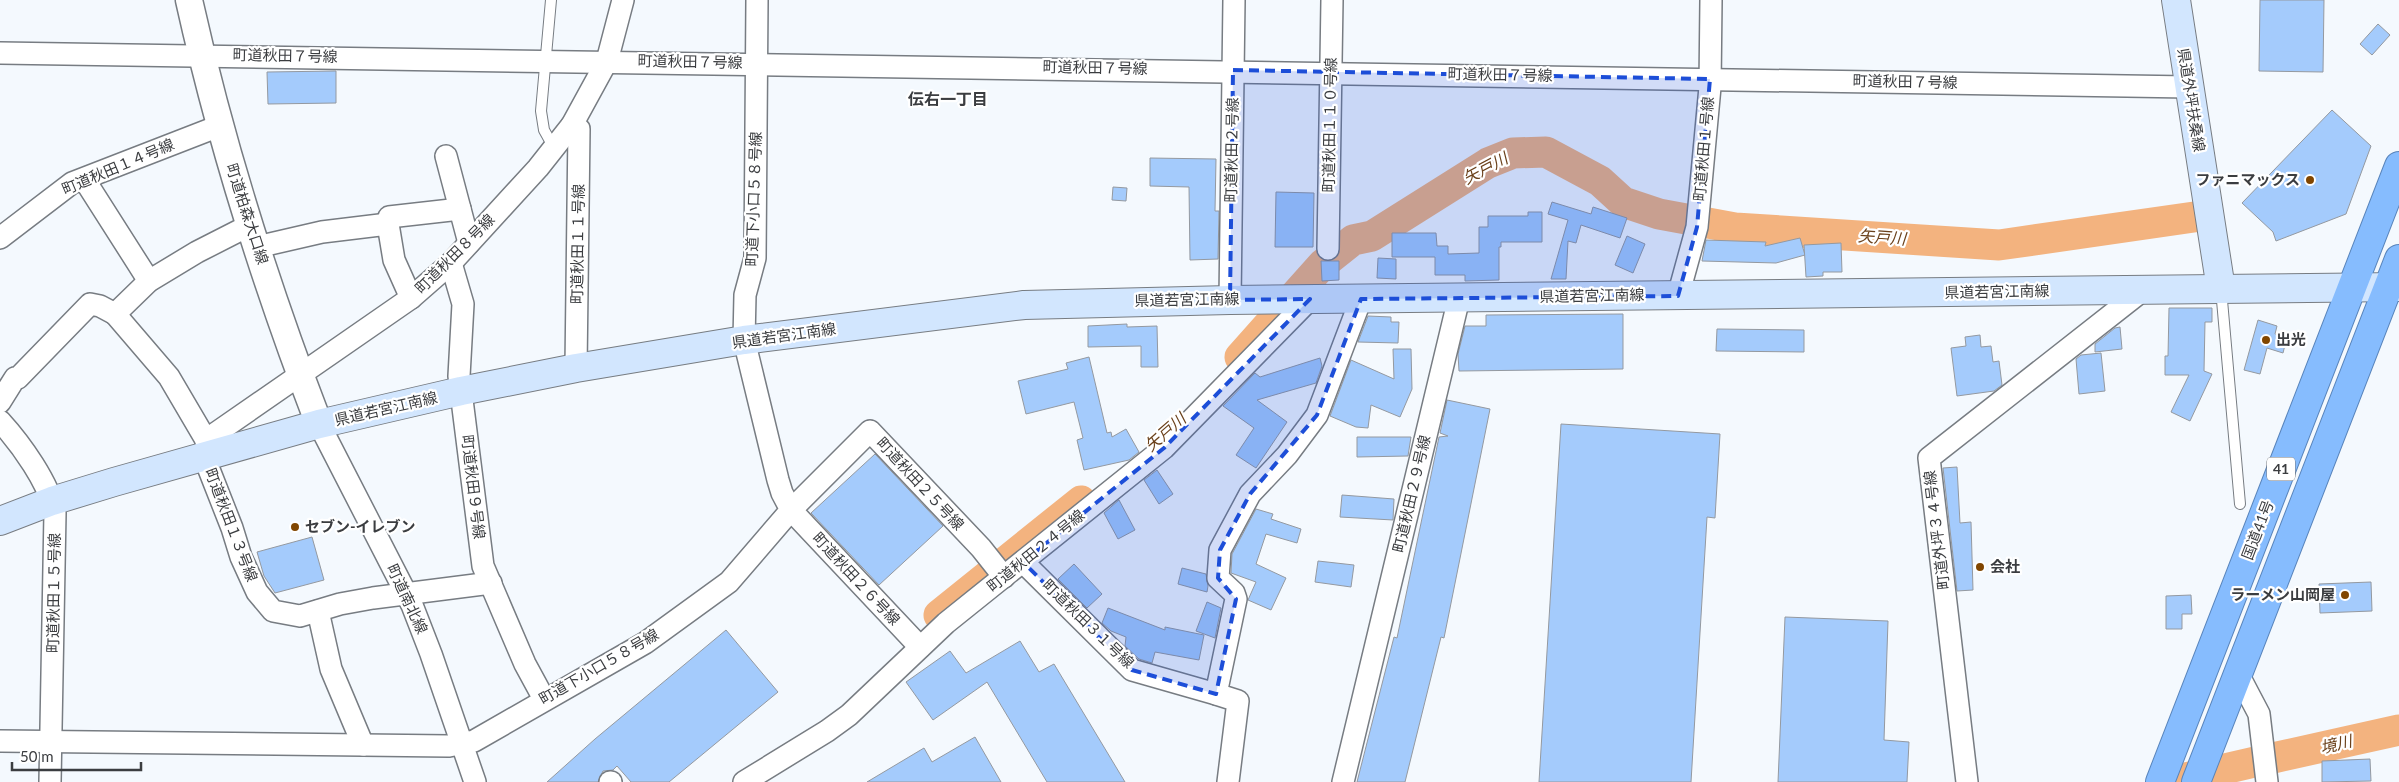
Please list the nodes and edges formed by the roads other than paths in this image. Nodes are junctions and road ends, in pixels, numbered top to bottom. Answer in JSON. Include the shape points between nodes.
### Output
{"nodes":[{"id":1,"x":189,"y":0,"type":"edge"},
{"id":2,"x":552,"y":0,"type":"edge"},
{"id":3,"x":623,"y":0,"type":"edge"},
{"id":4,"x":757,"y":0,"type":"edge"},
{"id":5,"x":1234,"y":0,"type":"edge"},
{"id":6,"x":1332,"y":0,"type":"edge"},
{"id":7,"x":1711,"y":0,"type":"edge"},
{"id":8,"x":2176,"y":0,"type":"edge"},
{"id":9,"x":0,"y":53,"type":"edge"},
{"id":10,"x":201,"y":55,"type":"junction"},
{"id":11,"x":546,"y":60,"type":"junction"},
{"id":12,"x":608,"y":61,"type":"junction"},
{"id":13,"x":757,"y":63,"type":"junction"},
{"id":14,"x":1233,"y":70,"type":"junction"},
{"id":15,"x":1330,"y":72,"type":"junction"},
{"id":16,"x":1710,"y":79,"type":"junction"},
{"id":17,"x":2189,"y":87,"type":"junction"},
{"id":18,"x":572,"y":125,"type":"junction"},
{"id":19,"x":219,"y":126,"type":"junction"},
{"id":20,"x":554,"y":148,"type":"junction"},
{"id":21,"x":446,"y":156,"type":"dead end"},
{"id":22,"x":2399,"y":166,"type":"edge"},
{"id":23,"x":84,"y":179,"type":"junction"},
{"id":24,"x":460,"y":209,"type":"junction"},
{"id":25,"x":388,"y":224,"type":"junction"},
{"id":26,"x":254,"y":236,"type":"junction"},
{"id":27,"x":0,"y":238,"type":"edge"},
{"id":28,"x":469,"y":243,"type":"junction"},
{"id":29,"x":1328,"y":249,"type":"dead end"},
{"id":30,"x":2399,"y":259,"type":"edge"},
{"id":31,"x":451,"y":263,"type":"junction"},
{"id":32,"x":149,"y":281,"type":"junction"},
{"id":33,"x":2394,"y":287,"type":"edge"},
{"id":34,"x":2352,"y":288,"type":"junction"},
{"id":35,"x":2221,"y":289,"type":"junction"},
{"id":36,"x":2144,"y":290,"type":"junction"},
{"id":37,"x":1678,"y":296,"type":"junction"},
{"id":38,"x":411,"y":298,"type":"junction"},
{"id":39,"x":1459,"y":298,"type":"junction"},
{"id":40,"x":1309,"y":299,"type":"junction"},
{"id":41,"x":1361,"y":299,"type":"junction"},
{"id":42,"x":1231,"y":300,"type":"junction"},
{"id":43,"x":115,"y":314,"type":"junction"},
{"id":44,"x":744,"y":340,"type":"junction"},
{"id":45,"x":576,"y":368,"type":"junction"},
{"id":46,"x":7,"y":374,"type":"edge"},
{"id":47,"x":300,"y":376,"type":"junction"},
{"id":48,"x":461,"y":391,"type":"junction"},
{"id":49,"x":0,"y":402,"type":"edge"},
{"id":50,"x":0,"y":421,"type":"edge"},
{"id":51,"x":319,"y":424,"type":"junction"},
{"id":52,"x":206,"y":448,"type":"junction"},
{"id":53,"x":52,"y":501,"type":"junction"},
{"id":54,"x":2240,"y":504,"type":"dead end"},
{"id":55,"x":791,"y":510,"type":"junction"},
{"id":56,"x":0,"y":521,"type":"edge"},
{"id":57,"x":1023,"y":562,"type":"junction"},
{"id":58,"x":1004,"y":577,"type":"junction"},
{"id":59,"x":491,"y":583,"type":"junction"},
{"id":60,"x":406,"y":594,"type":"junction"},
{"id":61,"x":318,"y":611,"type":"junction"},
{"id":62,"x":920,"y":648,"type":"junction"},
{"id":63,"x":2238,"y":674,"type":"junction"},
{"id":64,"x":1216,"y":694,"type":"junction"},
{"id":65,"x":544,"y":699,"type":"junction"},
{"id":66,"x":0,"y":741,"type":"edge"},
{"id":67,"x":51,"y":742,"type":"junction"},
{"id":68,"x":462,"y":744,"type":"junction"},
{"id":69,"x":362,"y":745,"type":"junction"},
{"id":70,"x":2266,"y":768,"type":"edge"},
{"id":71,"x":2198,"y":776,"type":"edge"},
{"id":72,"x":2162,"y":777,"type":"edge"},
{"id":73,"x":50,"y":782,"type":"edge"},
{"id":74,"x":475,"y":782,"type":"edge"},
{"id":75,"x":744,"y":782,"type":"edge"},
{"id":76,"x":1228,"y":782,"type":"edge"},
{"id":77,"x":1343,"y":782,"type":"edge"},
{"id":78,"x":1967,"y":782,"type":"edge"}],
"edges":[{"from":1,"to":10,"type":"street","name":"町道柏森大口線"},
{"from":2,"to":11,"type":"lane"},
{"from":3,"to":12,"type":"street","name":"町道秋田８号線"},
{"from":4,"to":13,"type":"street","name":"町道下小口５８号線"},
{"from":5,"to":14,"type":"street","name":"町道秋田２号線"},
{"from":6,"to":15,"type":"street","name":"町道秋田１１０号線"},
{"from":7,"to":16,"type":"street","name":"町道秋田１号線"},
{"from":8,"to":17,"type":"main road","name":"県道外坪扶桑線"},
{"from":9,"to":10,"type":"street","name":"町道秋田７号線"},
{"from":10,"to":11,"type":"street","name":"町道秋田７号線"},
{"from":10,"to":19,"type":"street","name":"町道柏森大口線"},
{"from":11,"to":12,"type":"street","name":"町道秋田７号線"},
{"from":11,"to":20,"type":"lane","via":[[542,118],[544,130]]},
{"from":12,"to":13,"type":"street","name":"町道秋田７号線"},
{"from":12,"to":18,"type":"street","name":"町道秋田８号線"},
{"from":13,"to":14,"type":"street","name":"町道秋田７号線"},
{"from":13,"to":44,"type":"street","name":"町道下小口５８号線","via":[[755,258],[745,295]]},
{"from":14,"to":15,"type":"street","name":"町道秋田７号線"},
{"from":14,"to":42,"type":"street","name":"町道秋田２号線"},
{"from":15,"to":16,"type":"street","name":"町道秋田７号線"},
{"from":15,"to":29,"type":"street","name":"町道秋田１１０号線"},
{"from":16,"to":17,"type":"street","name":"町道秋田７号線"},
{"from":16,"to":37,"type":"street","name":"町道秋田１号線","via":[[1697,227]]},
{"from":17,"to":35,"type":"main road","name":"県道外坪扶桑線"},
{"from":18,"to":20,"type":"street","name":"町道秋田８号線"},
{"from":18,"to":45,"type":"street","name":"町道秋田１１号線","via":[[579,129]]},
{"from":19,"to":23,"type":"street","name":"町道秋田１４号線"},
{"from":19,"to":26,"type":"street","name":"町道柏森大口線"},
{"from":20,"to":28,"type":"street","name":"町道秋田８号線"},
{"from":21,"to":24,"type":"street"},
{"from":22,"to":34,"type":"highway","name":"国道41号","number":"41"},
{"from":23,"to":27,"type":"street","name":"町道秋田１４号線","via":[[59,191]]},
{"from":23,"to":32,"type":"street"},
{"from":24,"to":25,"type":"street","via":[[389,217]]},
{"from":24,"to":28,"type":"street"},
{"from":25,"to":26,"type":"street"},
{"from":25,"to":38,"type":"street","via":[[394,260]]},
{"from":26,"to":32,"type":"street","via":[[197,252]]},
{"from":26,"to":47,"type":"street","name":"町道柏森大口線"},
{"from":28,"to":31,"type":"street","name":"町道秋田８号線"},
{"from":30,"to":33,"type":"highway","number":"41"},
{"from":31,"to":38,"type":"street","name":"町道秋田８号線"},
{"from":31,"to":48,"type":"street","name":"町道秋田９号線","via":[[463,304],[458,376]]},
{"from":32,"to":43,"type":"street"},
{"from":33,"to":34,"type":"main road","name":"県道若宮江南線"},
{"from":33,"to":63,"type":"highway","number":"41"},
{"from":34,"to":35,"type":"main road","name":"県道若宮江南線"},
{"from":34,"to":72,"type":"highway","name":"国道41号","number":"41"},
{"from":35,"to":36,"type":"main road","name":"県道若宮江南線"},
{"from":35,"to":54,"type":"lane"},
{"from":36,"to":37,"type":"main road","name":"県道若宮江南線"},
{"from":36,"to":78,"type":"street","name":"町道外坪３４号線","via":[[1929,458]]},
{"from":37,"to":39,"type":"main road","name":"県道若宮江南線"},
{"from":38,"to":47,"type":"street","name":"町道秋田８号線"},
{"from":39,"to":41,"type":"main road","name":"県道若宮江南線"},
{"from":39,"to":77,"type":"street","name":"町道秋田２９号線"},
{"from":40,"to":41,"type":"main road","name":"県道若宮江南線"},
{"from":40,"to":42,"type":"main road","name":"県道若宮江南線"},
{"from":40,"to":57,"type":"street","name":"町道秋田２４号線","via":[[1178,436]]},
{"from":41,"to":64,"type":"street","via":[[1317,415],[1287,455],[1250,494],[1220,550],[1218,578],[1236,599]]},
{"from":42,"to":44,"type":"main road","name":"県道若宮江南線","via":[[1024,305]]},
{"from":43,"to":46,"type":"street","via":[[90,304],[18,378]]},
{"from":43,"to":52,"type":"street","name":"町道秋田１３号線","via":[[170,377]]},
{"from":44,"to":45,"type":"main road","name":"県道若宮江南線"},
{"from":44,"to":55,"type":"street","name":"町道下小口５８号線","via":[[778,480]]},
{"from":45,"to":48,"type":"main road","name":"県道若宮江南線"},
{"from":46,"to":49,"type":"street"},
{"from":47,"to":51,"type":"street","name":"町道柏森大口線"},
{"from":47,"to":52,"type":"street","name":"町道秋田８号線"},
{"from":48,"to":51,"type":"main road","name":"県道若宮江南線"},
{"from":48,"to":59,"type":"street","name":"町道秋田９号線","via":[[484,566]]},
{"from":50,"to":53,"type":"street","name":"町道秋田１５号線","via":[[45,485]]},
{"from":51,"to":52,"type":"main road","name":"県道若宮江南線"},
{"from":51,"to":60,"type":"street","name":"町道南北線"},
{"from":52,"to":53,"type":"main road","name":"県道若宮江南線"},
{"from":52,"to":61,"type":"street","name":"町道秋田１３号線","via":[[208,467],[257,592],[273,611],[294,616]]},
{"from":53,"to":56,"type":"main road","name":"県道若宮江南線"},
{"from":53,"to":67,"type":"street","name":"町道秋田１５号線","via":[[55,513]]},
{"from":55,"to":58,"type":"street","name":"町道秋田２５号線","via":[[870,430],[981,548]]},
{"from":55,"to":62,"type":"street","name":"町道秋田２６号線"},
{"from":55,"to":65,"type":"street","name":"町道下小口５８号線","via":[[729,582],[645,643]]},
{"from":57,"to":58,"type":"street","name":"町道秋田２４号線"},
{"from":57,"to":64,"type":"street","name":"町道秋田３１号線","via":[[1132,670]]},
{"from":58,"to":62,"type":"street","name":"町道秋田２４号線"},
{"from":59,"to":60,"type":"street","name":"町道秋田１３号線"},
{"from":59,"to":65,"type":"street","name":"町道秋田９号線","via":[[525,664]]},
{"from":60,"to":61,"type":"street","name":"町道秋田１３号線","via":[[340,604]]},
{"from":60,"to":68,"type":"street","name":"町道南北線"},
{"from":61,"to":69,"type":"street","via":[[331,669]]},
{"from":62,"to":75,"type":"street","name":"町道秋田２４号線","via":[[827,731]]},
{"from":63,"to":70,"type":"street","via":[[2259,714]]},
{"from":63,"to":71,"type":"highway","number":"41"},
{"from":64,"to":76,"type":"street","name":"町道秋田３１号線","via":[[1238,701]]},
{"from":65,"to":68,"type":"street","name":"町道下小口５８号線","via":[[474,741]]},
{"from":66,"to":67,"type":"street","name":"町道下小口５８号線"},
{"from":67,"to":69,"type":"street","name":"町道下小口５８号線"},
{"from":67,"to":73,"type":"street","name":"町道秋田１５号線"},
{"from":68,"to":69,"type":"street","name":"町道下小口５８号線"},
{"from":68,"to":74,"type":"street","name":"町道南北線"}]}
